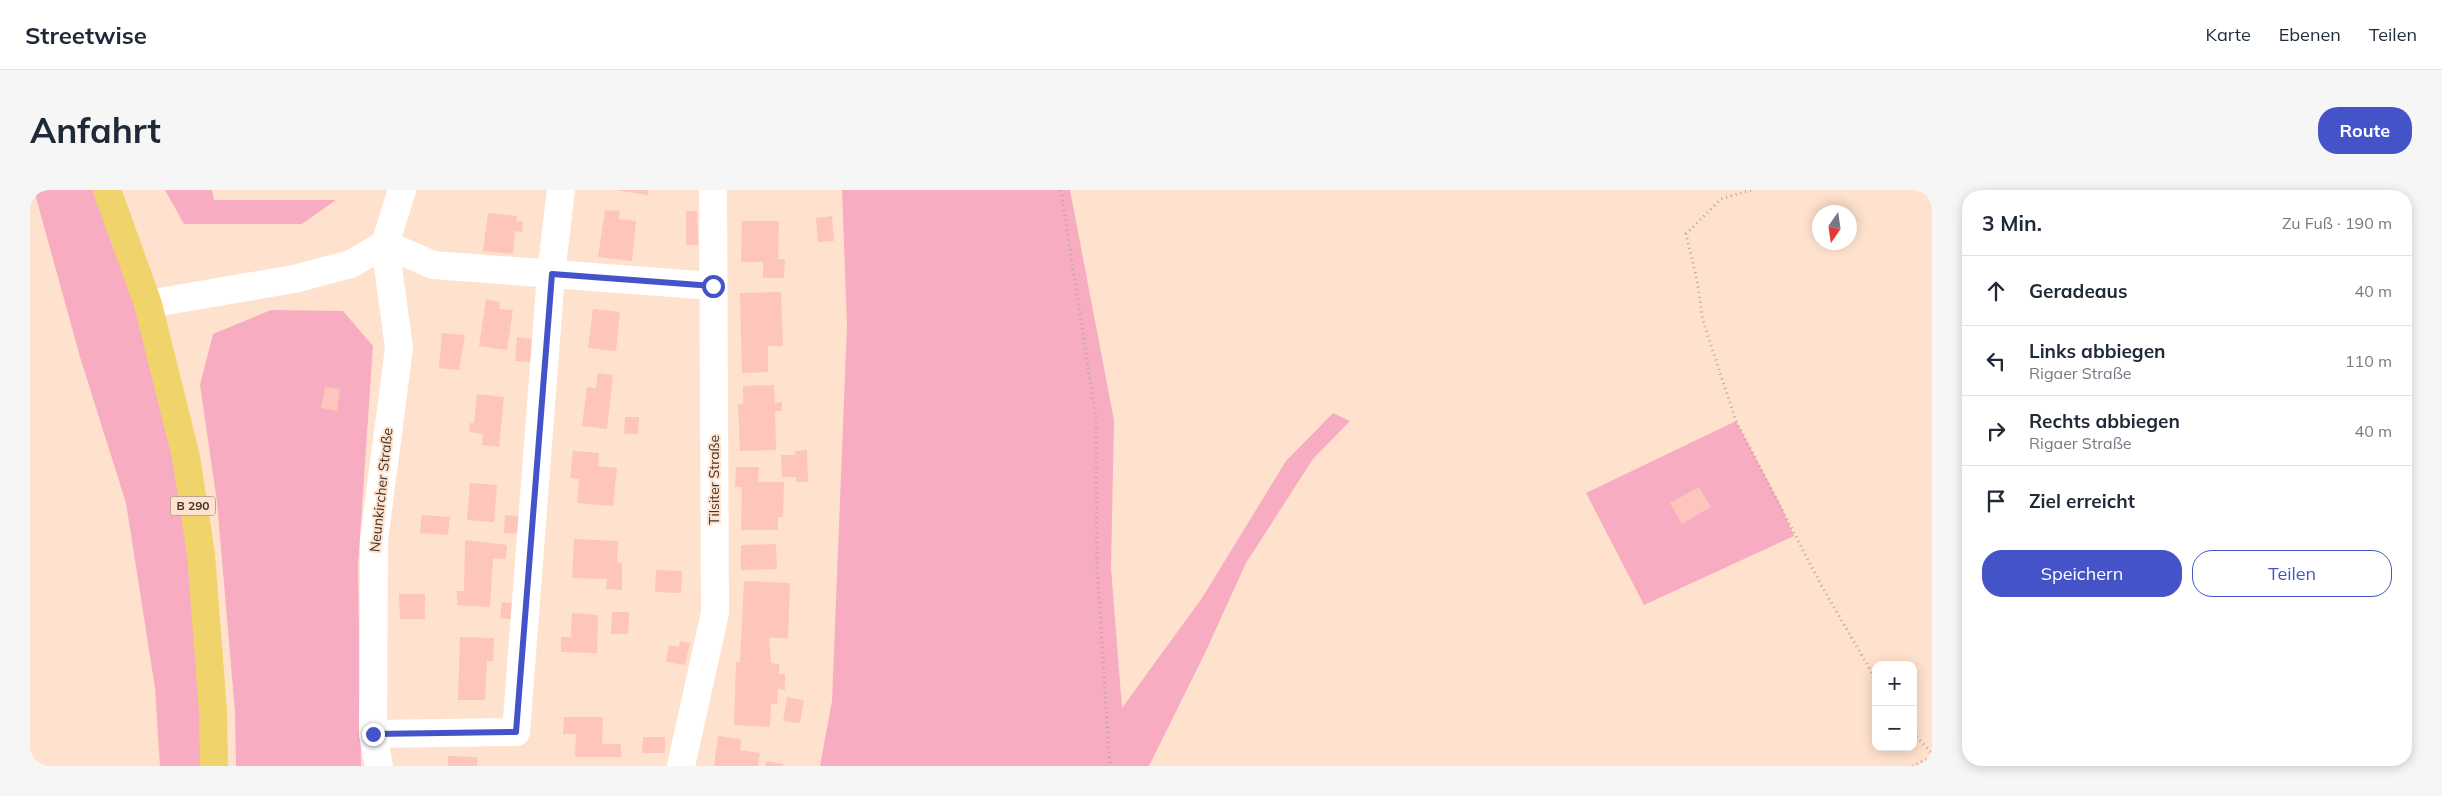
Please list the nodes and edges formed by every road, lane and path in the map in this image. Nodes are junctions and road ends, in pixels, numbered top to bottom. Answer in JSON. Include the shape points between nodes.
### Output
{"nodes":[{"id":1,"x":106,"y":190,"type":"edge"},
{"id":2,"x":402,"y":190,"type":"edge"},
{"id":3,"x":561,"y":190,"type":"edge"},
{"id":4,"x":713,"y":190,"type":"edge"},
{"id":5,"x":1061,"y":190,"type":"edge"},
{"id":6,"x":1751,"y":190,"type":"edge"},
{"id":7,"x":385,"y":244,"type":"junction"},
{"id":8,"x":552,"y":274,"type":"junction"},
{"id":9,"x":713,"y":286,"type":"junction"},
{"id":10,"x":148,"y":304,"type":"junction"},
{"id":11,"x":1872,"y":673,"type":"edge"},
{"id":12,"x":373,"y":734,"type":"junction"},
{"id":13,"x":1917,"y":738,"type":"edge"},
{"id":14,"x":1932,"y":755,"type":"edge"},
{"id":15,"x":214,"y":766,"type":"edge"},
{"id":16,"x":379,"y":766,"type":"edge"},
{"id":17,"x":681,"y":766,"type":"edge"},
{"id":18,"x":1110,"y":766,"type":"edge"},
{"id":19,"x":1912,"y":766,"type":"edge"}],
"edges":[{"from":1,"to":10,"type":"main road","number":"B 290"},
{"from":2,"to":7,"type":"street","name":"Neunkircher Straße"},
{"from":3,"to":8,"type":"street"},
{"from":4,"to":9,"type":"street","name":"Tilsiter Straße"},
{"from":5,"to":18,"type":"path","via":[[1096,419],[1097,565]]},
{"from":6,"to":11,"type":"path","via":[[1721,199],[1686,234],[1703,322],[1736,421],[1820,584]]},
{"from":7,"to":8,"type":"street","via":[[433,265]]},
{"from":7,"to":10,"type":"street","via":[[351,264],[294,279]]},
{"from":7,"to":12,"type":"street","name":"Neunkircher Straße","via":[[398,348],[374,540]]},
{"from":8,"to":9,"type":"street"},
{"from":8,"to":12,"type":"street","via":[[516,732]]},
{"from":9,"to":17,"type":"street","name":"Tilsiter Straße","via":[[715,613]]},
{"from":10,"to":15,"type":"main road","number":"B 290","via":[[186,457],[201,554],[214,711]]},
{"from":12,"to":16,"type":"street","name":"Neunkircher Straße"},
{"from":13,"to":14,"type":"path"},
{"from":14,"to":19,"type":"path"}]}
